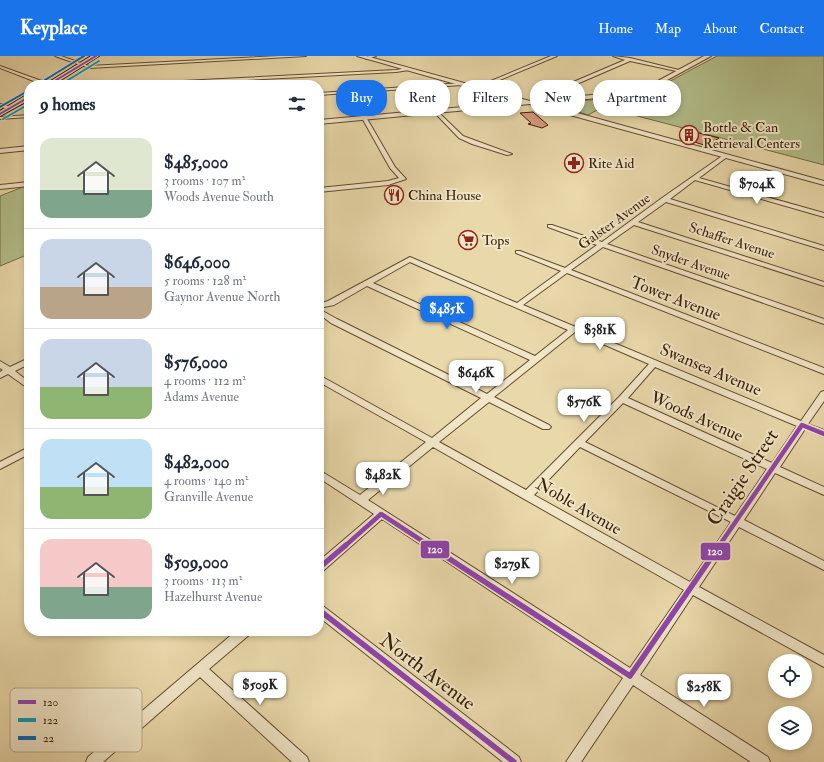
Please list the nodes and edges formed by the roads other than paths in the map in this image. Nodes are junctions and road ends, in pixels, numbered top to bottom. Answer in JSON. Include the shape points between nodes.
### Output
{"nodes":[{"id":1,"x":56,"y":56,"type":"edge"},
{"id":2,"x":96,"y":56,"type":"edge"},
{"id":3,"x":304,"y":56,"type":"edge"},
{"id":4,"x":360,"y":56,"type":"edge"},
{"id":5,"x":537,"y":56,"type":"edge"},
{"id":6,"x":555,"y":56,"type":"edge"},
{"id":7,"x":615,"y":56,"type":"edge"},
{"id":8,"x":706,"y":56,"type":"edge"},
{"id":9,"x":370,"y":57,"type":"edge"},
{"id":10,"x":548,"y":59,"type":"junction"},
{"id":11,"x":630,"y":59,"type":"junction"},
{"id":12,"x":82,"y":65,"type":"junction"},
{"id":13,"x":0,"y":67,"type":"edge"},
{"id":14,"x":407,"y":69,"type":"junction"},
{"id":15,"x":681,"y":71,"type":"junction"},
{"id":16,"x":257,"y":78,"type":"joint"},
{"id":17,"x":35,"y":80,"type":"edge"},
{"id":18,"x":56,"y":80,"type":"edge"},
{"id":19,"x":219,"y":80,"type":"edge"},
{"id":20,"x":496,"y":80,"type":"edge"},
{"id":21,"x":582,"y":80,"type":"edge"},
{"id":22,"x":458,"y":83,"type":"edge"},
{"id":23,"x":458,"y":84,"type":"edge"},
{"id":24,"x":324,"y":94,"type":"edge"},
{"id":25,"x":585,"y":98,"type":"edge"},
{"id":26,"x":24,"y":100,"type":"edge"},
{"id":27,"x":0,"y":105,"type":"edge"},
{"id":28,"x":10,"y":108,"type":"junction"},
{"id":29,"x":0,"y":114,"type":"edge"},
{"id":30,"x":395,"y":115,"type":"edge"},
{"id":31,"x":24,"y":116,"type":"edge"},
{"id":32,"x":441,"y":116,"type":"edge"},
{"id":33,"x":581,"y":116,"type":"edge"},
{"id":34,"x":0,"y":118,"type":"edge"},
{"id":35,"x":364,"y":118,"type":"junction"},
{"id":36,"x":324,"y":122,"type":"edge"},
{"id":37,"x":24,"y":149,"type":"edge"},
{"id":38,"x":0,"y":151,"type":"edge"},
{"id":39,"x":509,"y":154,"type":"dead end"},
{"id":40,"x":725,"y":156,"type":"junction"},
{"id":41,"x":694,"y":178,"type":"junction"},
{"id":42,"x":824,"y":183,"type":"edge"},
{"id":43,"x":24,"y":184,"type":"edge"},
{"id":44,"x":0,"y":186,"type":"edge"},
{"id":45,"x":324,"y":189,"type":"edge"},
{"id":46,"x":664,"y":199,"type":"junction"},
{"id":47,"x":824,"y":215,"type":"edge"},
{"id":48,"x":632,"y":222,"type":"junction"},
{"id":49,"x":550,"y":226,"type":"dead end"},
{"id":50,"x":602,"y":245,"type":"junction"},
{"id":51,"x":824,"y":248,"type":"edge"},
{"id":52,"x":518,"y":252,"type":"dead end"},
{"id":53,"x":566,"y":272,"type":"junction"},
{"id":54,"x":367,"y":283,"type":"junction"},
{"id":55,"x":824,"y":284,"type":"edge"},
{"id":56,"x":324,"y":305,"type":"edge"},
{"id":57,"x":517,"y":306,"type":"junction"},
{"id":58,"x":324,"y":314,"type":"edge"},
{"id":59,"x":824,"y":322,"type":"edge"},
{"id":60,"x":574,"y":329,"type":"junction"},
{"id":61,"x":536,"y":360,"type":"junction"},
{"id":62,"x":654,"y":363,"type":"junction"},
{"id":63,"x":0,"y":364,"type":"edge"},
{"id":64,"x":24,"y":364,"type":"edge"},
{"id":65,"x":9,"y":371,"type":"junction"},
{"id":66,"x":824,"y":371,"type":"edge"},
{"id":67,"x":0,"y":375,"type":"edge"},
{"id":68,"x":324,"y":381,"type":"edge"},
{"id":69,"x":24,"y":382,"type":"edge"},
{"id":70,"x":824,"y":394,"type":"edge"},
{"id":71,"x":488,"y":398,"type":"junction"},
{"id":72,"x":622,"y":400,"type":"junction"},
{"id":73,"x":802,"y":425,"type":"junction"},
{"id":74,"x":546,"y":427,"type":"dead end"},
{"id":75,"x":824,"y":434,"type":"edge"},
{"id":76,"x":434,"y":442,"type":"junction"},
{"id":77,"x":580,"y":443,"type":"junction"},
{"id":78,"x":24,"y":453,"type":"edge"},
{"id":79,"x":0,"y":466,"type":"edge"},
{"id":80,"x":772,"y":468,"type":"junction"},
{"id":81,"x":324,"y":476,"type":"edge"},
{"id":82,"x":824,"y":491,"type":"edge"},
{"id":83,"x":528,"y":495,"type":"junction"},
{"id":84,"x":360,"y":500,"type":"junction"},
{"id":85,"x":381,"y":514,"type":"junction"},
{"id":86,"x":737,"y":521,"type":"junction"},
{"id":87,"x":324,"y":564,"type":"edge"},
{"id":88,"x":824,"y":566,"type":"edge"},
{"id":89,"x":691,"y":588,"type":"junction"},
{"id":90,"x":324,"y":614,"type":"edge"},
{"id":91,"x":239,"y":636,"type":"edge"},
{"id":92,"x":824,"y":661,"type":"edge"},
{"id":93,"x":200,"y":669,"type":"junction"},
{"id":94,"x":630,"y":676,"type":"junction"},
{"id":95,"x":142,"y":719,"type":"edge"},
{"id":96,"x":105,"y":752,"type":"edge"},
{"id":97,"x":93,"y":762,"type":"edge"},
{"id":98,"x":302,"y":762,"type":"edge"},
{"id":99,"x":514,"y":762,"type":"edge"},
{"id":100,"x":572,"y":762,"type":"edge"},
{"id":101,"x":763,"y":762,"type":"edge"}],
"edges":[{"from":1,"to":12,"type":"street"},
{"from":2,"to":12,"type":"main road"},
{"from":3,"to":12,"type":"street","via":[[89,67]]},
{"from":4,"to":9,"type":"street"},
{"from":5,"to":10,"type":"street"},
{"from":6,"to":10,"type":"street"},
{"from":7,"to":11,"type":"street"},
{"from":8,"to":15,"type":"street"},
{"from":9,"to":14,"type":"street"},
{"from":10,"to":20,"type":"street"},
{"from":11,"to":15,"type":"street"},
{"from":11,"to":21,"type":"street"},
{"from":12,"to":18,"type":"main road"},
{"from":13,"to":17,"type":"street"},
{"from":14,"to":16,"type":"street"},
{"from":14,"to":22,"type":"street"},
{"from":15,"to":25,"type":"street","via":[[638,92]]},
{"from":16,"to":19,"type":"street"},
{"from":23,"to":24,"type":"street"},
{"from":26,"to":28,"type":"main road"},
{"from":27,"to":28,"type":"street"},
{"from":28,"to":29,"type":"main road"},
{"from":30,"to":35,"type":"street"},
{"from":31,"to":34,"type":"street"},
{"from":32,"to":39,"type":"street","via":[[461,137]]},
{"from":33,"to":40,"type":"street"},
{"from":35,"to":36,"type":"street"},
{"from":35,"to":45,"type":"street","via":[[393,168],[403,179]]},
{"from":37,"to":38,"type":"street"},
{"from":40,"to":41,"type":"street","name":"Galster Avenue"},
{"from":40,"to":42,"type":"street"},
{"from":41,"to":46,"type":"street","name":"Galster Avenue"},
{"from":41,"to":47,"type":"street"},
{"from":43,"to":44,"type":"street"},
{"from":46,"to":48,"type":"street","name":"Galster Avenue"},
{"from":46,"to":51,"type":"street"},
{"from":48,"to":50,"type":"street","name":"Galster Avenue"},
{"from":48,"to":55,"type":"street","name":"Schaffer Avenue"},
{"from":49,"to":50,"type":"street","name":"Snyder Avenue"},
{"from":50,"to":53,"type":"street","name":"Galster Avenue"},
{"from":50,"to":59,"type":"street","name":"Snyder Avenue"},
{"from":52,"to":53,"type":"street","name":"Tower Avenue"},
{"from":53,"to":57,"type":"street","name":"Galster Avenue"},
{"from":53,"to":66,"type":"street","name":"Tower Avenue"},
{"from":54,"to":56,"type":"street"},
{"from":54,"to":57,"type":"street","name":"Swansea Avenue","via":[[410,259]]},
{"from":54,"to":61,"type":"street"},
{"from":57,"to":60,"type":"street","name":"Swansea Avenue"},
{"from":58,"to":71,"type":"street"},
{"from":60,"to":61,"type":"street"},
{"from":60,"to":62,"type":"street","name":"Swansea Avenue"},
{"from":61,"to":71,"type":"street"},
{"from":62,"to":72,"type":"street"},
{"from":62,"to":73,"type":"street","name":"Swansea Avenue"},
{"from":63,"to":65,"type":"street"},
{"from":64,"to":65,"type":"street"},
{"from":65,"to":67,"type":"street"},
{"from":65,"to":69,"type":"street"},
{"from":68,"to":76,"type":"street","name":"Noble Avenue"},
{"from":70,"to":73,"type":"street","name":"Craigie Street"},
{"from":71,"to":74,"type":"street"},
{"from":71,"to":76,"type":"street"},
{"from":72,"to":77,"type":"street"},
{"from":72,"to":80,"type":"street","name":"Woods Avenue"},
{"from":73,"to":75,"type":"street","name":"Swansea Avenue"},
{"from":73,"to":80,"type":"street","name":"Craigie Street"},
{"from":76,"to":83,"type":"street","name":"Noble Avenue"},
{"from":76,"to":84,"type":"street"},
{"from":77,"to":83,"type":"street"},
{"from":77,"to":86,"type":"street"},
{"from":78,"to":79,"type":"street"},
{"from":80,"to":82,"type":"street","name":"Woods Avenue"},
{"from":80,"to":86,"type":"street","name":"Craigie Street"},
{"from":81,"to":84,"type":"street"},
{"from":83,"to":89,"type":"street","name":"Noble Avenue"},
{"from":84,"to":85,"type":"street"},
{"from":85,"to":87,"type":"street"},
{"from":85,"to":94,"type":"street"},
{"from":86,"to":88,"type":"street"},
{"from":86,"to":89,"type":"street","name":"Craigie Street"},
{"from":89,"to":92,"type":"street","name":"Noble Avenue"},
{"from":89,"to":94,"type":"street","name":"Craigie Street"},
{"from":90,"to":99,"type":"street","name":"North Avenue"},
{"from":91,"to":93,"type":"street"},
{"from":93,"to":95,"type":"street"},
{"from":93,"to":98,"type":"street"},
{"from":94,"to":100,"type":"street","name":"Craigie Street"},
{"from":94,"to":101,"type":"street"},
{"from":96,"to":97,"type":"street"}]}
